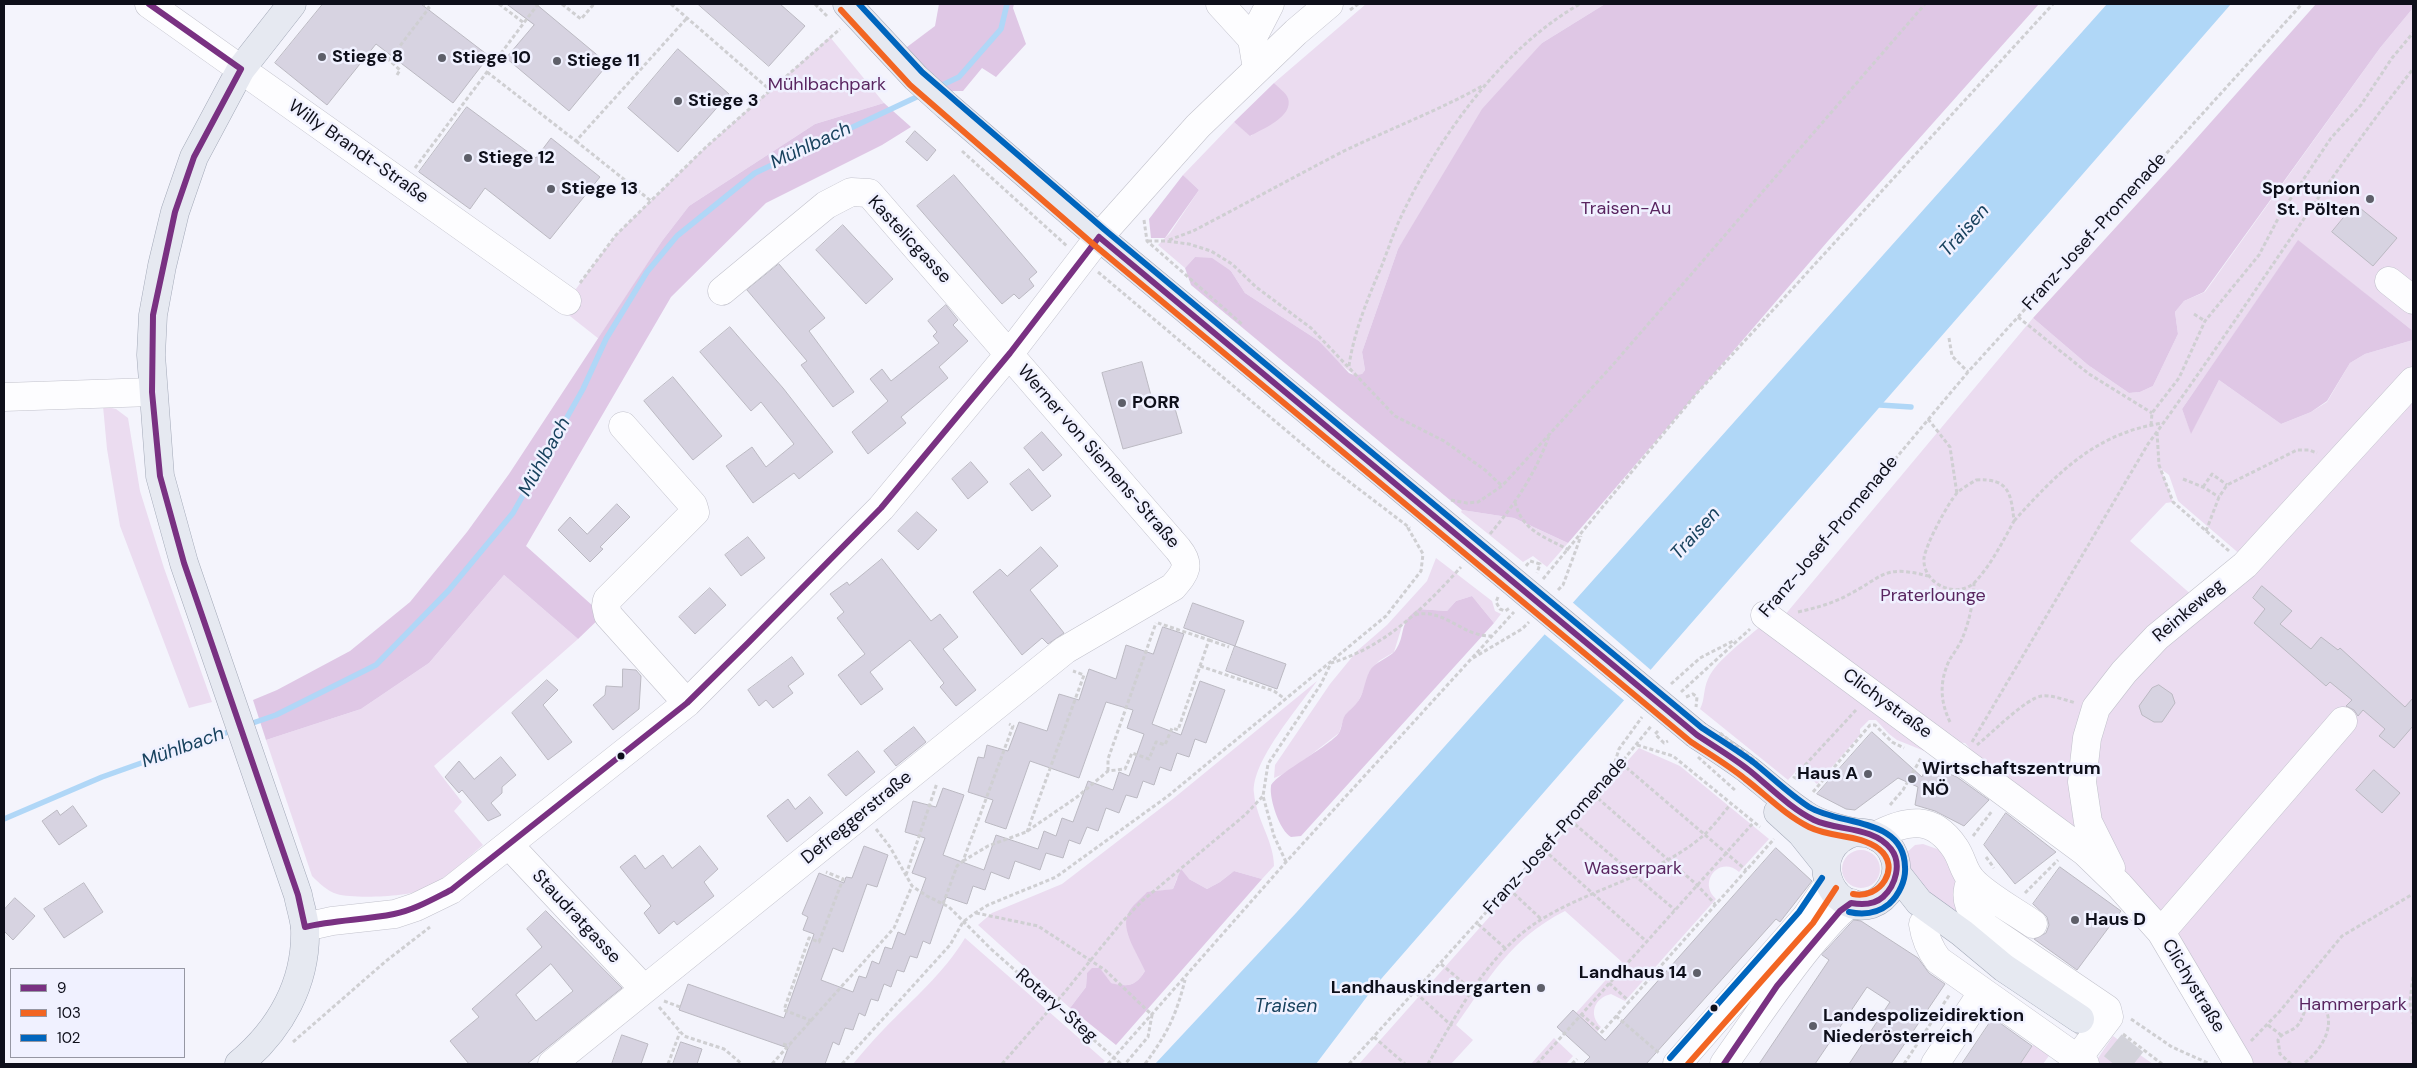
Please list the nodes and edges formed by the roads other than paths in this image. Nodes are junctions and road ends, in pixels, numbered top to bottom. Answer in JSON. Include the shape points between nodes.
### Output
{"nodes":[{"id":1,"x":149,"y":4,"type":"edge"},
{"id":2,"x":292,"y":4,"type":"edge"},
{"id":3,"x":1220,"y":4,"type":"edge"},
{"id":4,"x":1270,"y":4,"type":"edge"},
{"id":5,"x":1329,"y":4,"type":"edge"},
{"id":6,"x":843,"y":16,"type":"edge"},
{"id":7,"x":1252,"y":39,"type":"junction"},
{"id":8,"x":1257,"y":69,"type":"junction"},
{"id":9,"x":241,"y":70,"type":"junction"},
{"id":10,"x":1099,"y":237,"type":"junction"},
{"id":11,"x":2389,"y":281,"type":"dead end"},
{"id":12,"x":722,"y":291,"type":"dead end"},
{"id":13,"x":2413,"y":300,"type":"edge"},
{"id":14,"x":567,"y":301,"type":"road end"},
{"id":15,"x":1010,"y":353,"type":"junction"},
{"id":16,"x":2413,"y":380,"type":"edge"},
{"id":17,"x":152,"y":392,"type":"junction"},
{"id":18,"x":4,"y":397,"type":"edge"},
{"id":19,"x":623,"y":426,"type":"dead end"},
{"id":20,"x":1174,"y":587,"type":"joint"},
{"id":21,"x":1765,"y":615,"type":"road end"},
{"id":22,"x":686,"y":703,"type":"junction"},
{"id":23,"x":2343,"y":721,"type":"dead end"},
{"id":24,"x":1697,"y":735,"type":"junction"},
{"id":25,"x":1865,"y":834,"type":"junction"},
{"id":26,"x":509,"y":845,"type":"junction"},
{"id":27,"x":1956,"y":849,"type":"junction"},
{"id":28,"x":1896,"y":867,"type":"junction"},
{"id":29,"x":1827,"y":873,"type":"junction"},
{"id":30,"x":1971,"y":880,"type":"junction"},
{"id":31,"x":2119,"y":885,"type":"junction"},
{"id":32,"x":1862,"y":903,"type":"junction"},
{"id":33,"x":1923,"y":924,"type":"junction"},
{"id":34,"x":2033,"y":924,"type":"dead end"},
{"id":35,"x":305,"y":927,"type":"junction"},
{"id":36,"x":2161,"y":932,"type":"junction"},
{"id":37,"x":2004,"y":968,"type":"junction"},
{"id":38,"x":1972,"y":985,"type":"junction"},
{"id":39,"x":644,"y":989,"type":"junction"},
{"id":40,"x":2080,"y":1019,"type":"tunnel mouth"},
{"id":41,"x":1706,"y":1034,"type":"junction"},
{"id":42,"x":247,"y":1057,"type":"edge"},
{"id":43,"x":1724,"y":1060,"type":"edge"},
{"id":44,"x":1671,"y":1061,"type":"edge"},
{"id":45,"x":2227,"y":1061,"type":"edge"},
{"id":46,"x":2078,"y":1062,"type":"edge"},
{"id":47,"x":552,"y":1064,"type":"edge"},
{"id":48,"x":1691,"y":1064,"type":"edge"},
{"id":49,"x":1935,"y":1064,"type":"edge"}],
"edges":[{"from":1,"to":9,"type":"street","name":"Willy Brandt-Straße"},
{"from":2,"to":9,"type":"main road"},
{"from":3,"to":7,"type":"street"},
{"from":4,"to":7,"type":"street"},
{"from":5,"to":8,"type":"street"},
{"from":6,"to":10,"type":"main road"},
{"from":7,"to":8,"type":"street"},
{"from":8,"to":10,"type":"street","via":[[1198,126]]},
{"from":9,"to":14,"type":"street","name":"Willy Brandt-Straße","via":[[393,171]]},
{"from":9,"to":17,"type":"main road","via":[[194,157],[175,212],[154,315]]},
{"from":10,"to":15,"type":"street"},
{"from":10,"to":24,"type":"main road","bridge":true},
{"from":11,"to":13,"type":"street"},
{"from":12,"to":15,"type":"street","name":"Kastelicgasse","via":[[826,205],[851,192],[869,193]]},
{"from":15,"to":20,"type":"street","name":"Werner von Siemens-Straße","via":[[1185,558],[1185,570]]},
{"from":15,"to":22,"type":"street","via":[[881,508]]},
{"from":16,"to":31,"type":"street","name":"Reinkeweg","via":[[2245,564],[2157,637],[2096,708],[2087,738],[2082,782],[2088,822]]},
{"from":17,"to":18,"type":"street"},
{"from":17,"to":35,"type":"main road","via":[[160,476],[184,563],[298,895]]},
{"from":19,"to":22,"type":"street","via":[[693,505],[695,512],[607,600],[606,610]]},
{"from":20,"to":39,"type":"street","name":"Defreggerstraße","via":[[1065,650]]},
{"from":21,"to":31,"type":"street","name":"Clichystraße","via":[[2085,852]]},
{"from":22,"to":26,"type":"street"},
{"from":23,"to":36,"type":"street"},
{"from":24,"to":25,"type":"main road","via":[[1746,768],[1805,815]]},
{"from":24,"to":29,"type":"main road","via":[[1747,786],[1801,833]]},
{"from":25,"to":27,"type":"street","via":[[1902,824],[1920,823],[1940,831]]},
{"from":25,"to":28,"type":"main road","via":[[1891,850]]},
{"from":25,"to":29,"type":"main road","via":[[1839,840],[1832,847]]},
{"from":26,"to":35,"type":"street","via":[[451,890],[416,907],[395,914]]},
{"from":26,"to":39,"type":"street","name":"Staudratgasse"},
{"from":27,"to":28,"type":"street","via":[[1938,839],[1922,836],[1904,843]]},
{"from":27,"to":30,"type":"street"},
{"from":28,"to":32,"type":"main road","via":[[1888,891]]},
{"from":28,"to":37,"type":"main road","via":[[1919,902]]},
{"from":29,"to":32,"type":"main road","via":[[1836,893]]},
{"from":29,"to":41,"type":"street","via":[[1806,917]]},
{"from":30,"to":34,"type":"street"},
{"from":30,"to":46,"type":"street","via":[[1967,898],[1976,918],[2117,1016]]},
{"from":31,"to":36,"type":"street","name":"Clichystraße"},
{"from":32,"to":33,"type":"main road","via":[[1898,909]]},
{"from":32,"to":43,"type":"street","via":[[1840,911],[1776,986]]},
{"from":33,"to":37,"type":"main road"},
{"from":33,"to":38,"type":"street","via":[[1929,949],[1938,960]]},
{"from":35,"to":42,"type":"main road","via":[[304,961],[295,992],[278,1023]]},
{"from":36,"to":45,"type":"street","name":"Clichystraße"},
{"from":37,"to":40,"type":"main road"},
{"from":38,"to":46,"type":"street"},
{"from":38,"to":49,"type":"street"},
{"from":39,"to":47,"type":"street","name":"Defreggerstraße"},
{"from":41,"to":44,"type":"street"},
{"from":41,"to":48,"type":"street"}]}
